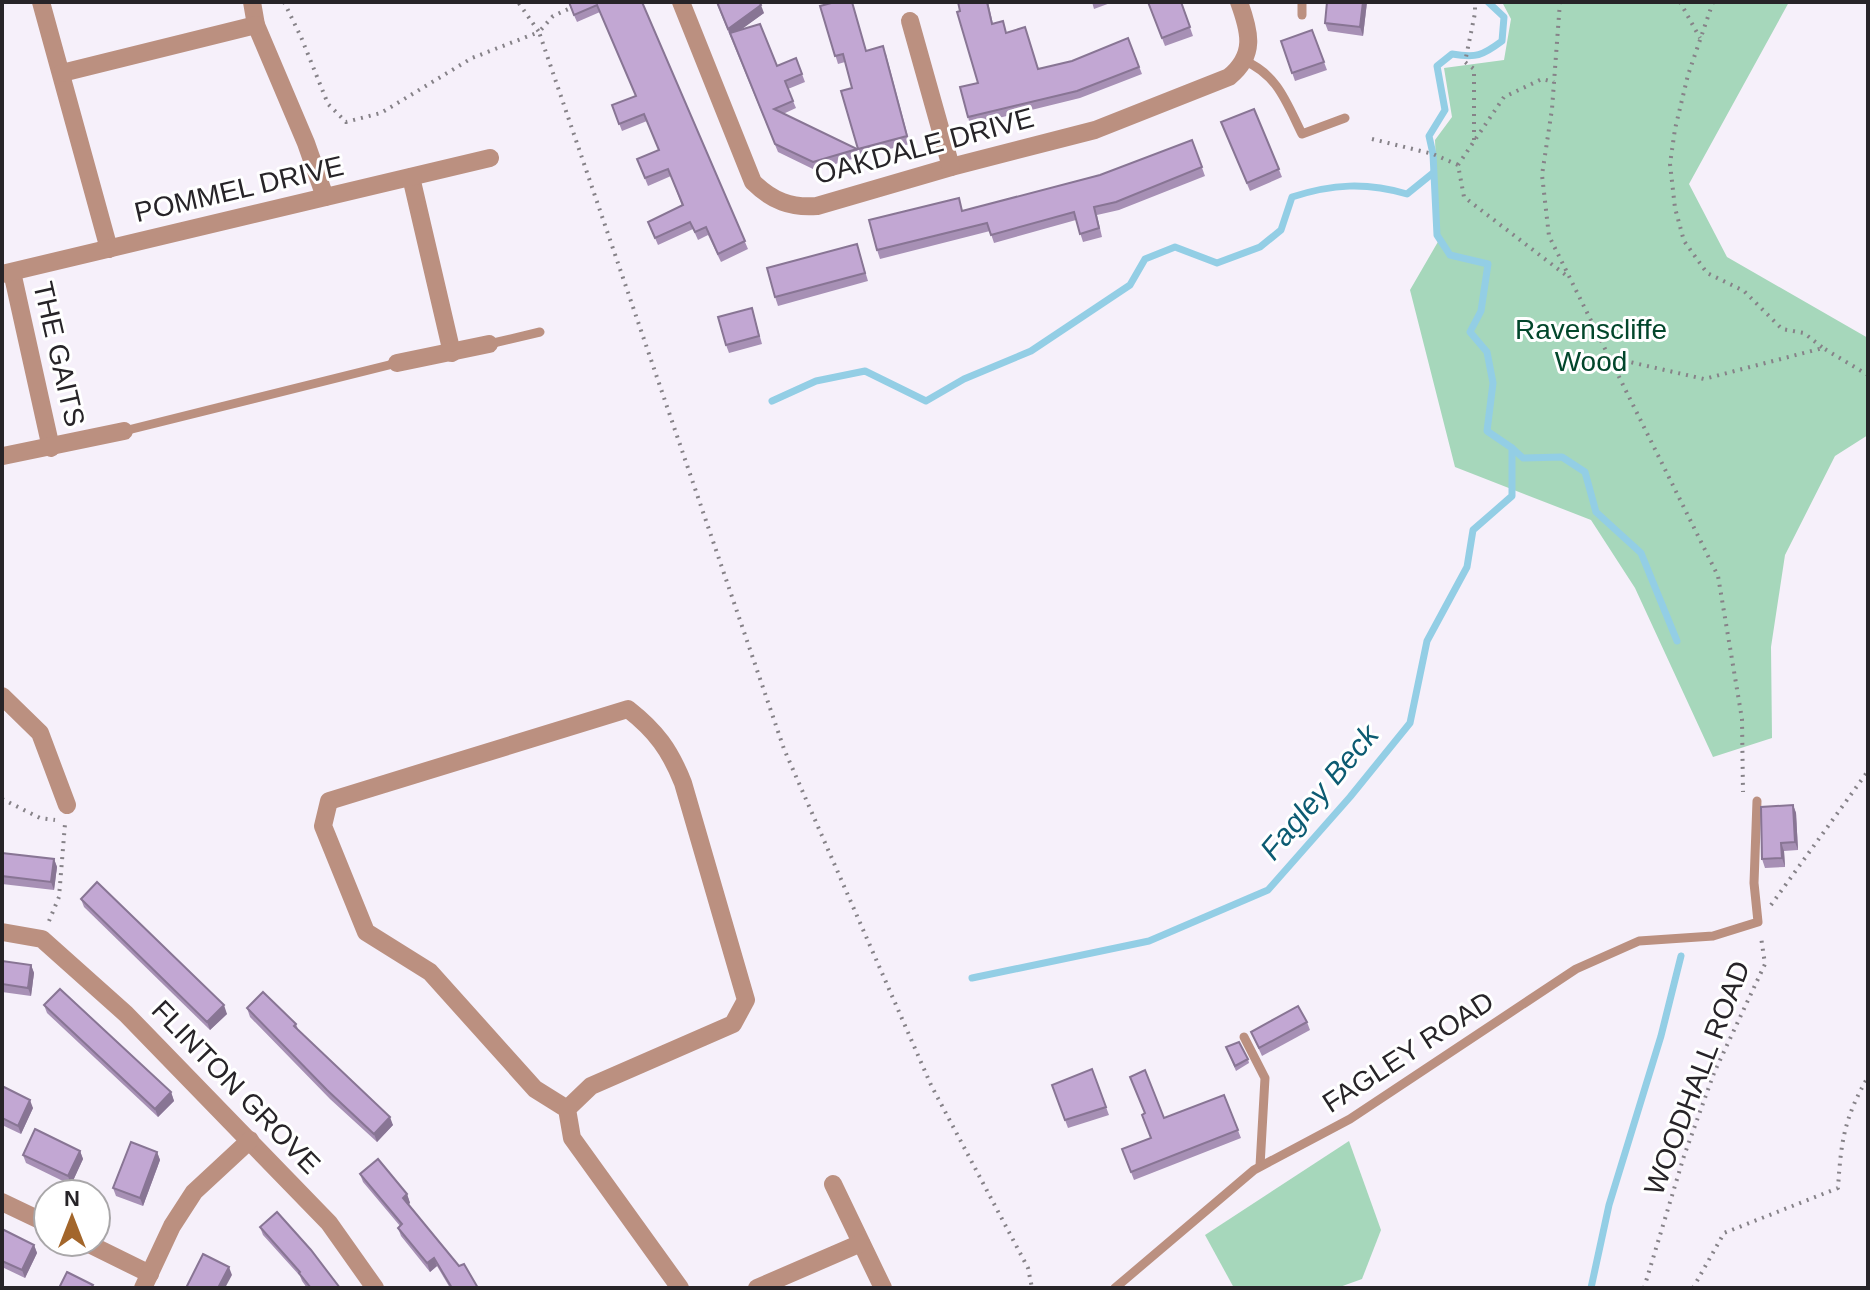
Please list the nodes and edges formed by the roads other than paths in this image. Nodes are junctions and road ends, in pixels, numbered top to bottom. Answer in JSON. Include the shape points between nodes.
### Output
{"nodes":[{"id":1,"x":41,"y":2,"type":"edge"},
{"id":2,"x":252,"y":2,"type":"edge"},
{"id":3,"x":681,"y":2,"type":"edge"},
{"id":4,"x":1239,"y":2,"type":"edge"},
{"id":5,"x":1302,"y":2,"type":"edge"},
{"id":6,"x":1302,"y":15,"type":"dead end"},
{"id":7,"x":910,"y":21,"type":"dead end"},
{"id":8,"x":256,"y":25,"type":"junction"},
{"id":9,"x":1245,"y":61,"type":"junction"},
{"id":10,"x":62,"y":73,"type":"junction"},
{"id":11,"x":1345,"y":118,"type":"dead end"},
{"id":12,"x":490,"y":158,"type":"dead end"},
{"id":13,"x":951,"y":167,"type":"junction"},
{"id":14,"x":411,"y":177,"type":"junction"},
{"id":15,"x":325,"y":197,"type":"junction"},
{"id":16,"x":109,"y":249,"type":"junction"},
{"id":17,"x":7,"y":273,"type":"edge"},
{"id":18,"x":540,"y":332,"type":"dead end"},
{"id":19,"x":489,"y":344,"type":"joint"},
{"id":20,"x":452,"y":353,"type":"junction"},
{"id":21,"x":397,"y":363,"type":"joint"},
{"id":22,"x":124,"y":431,"type":"joint"},
{"id":23,"x":51,"y":448,"type":"junction"},
{"id":24,"x":2,"y":456,"type":"edge"},
{"id":25,"x":2,"y":696,"type":"edge"},
{"id":26,"x":1757,"y":801,"type":"dead end"},
{"id":27,"x":66,"y":814,"type":"road end"},
{"id":28,"x":2,"y":932,"type":"edge"},
{"id":29,"x":1244,"y":1037,"type":"dead end"},
{"id":30,"x":567,"y":1109,"type":"junction"},
{"id":31,"x":250,"y":1140,"type":"junction"},
{"id":32,"x":1260,"y":1166,"type":"junction"},
{"id":33,"x":833,"y":1184,"type":"dead end"},
{"id":34,"x":2,"y":1202,"type":"edge"},
{"id":35,"x":32,"y":1216,"type":"edge"},
{"id":36,"x":861,"y":1243,"type":"junction"},
{"id":37,"x":110,"y":1258,"type":"edge"},
{"id":38,"x":147,"y":1281,"type":"edge"},
{"id":39,"x":375,"y":1288,"type":"edge"},
{"id":40,"x":680,"y":1288,"type":"edge"},
{"id":41,"x":757,"y":1288,"type":"edge"},
{"id":42,"x":883,"y":1288,"type":"edge"},
{"id":43,"x":1115,"y":1288,"type":"edge"}],
"edges":[{"from":1,"to":10,"type":"street"},
{"from":2,"to":8,"type":"street"},
{"from":3,"to":13,"type":"street","name":"OAKDALE DRIVE","via":[[753,182],[775,200],[817,206]]},
{"from":4,"to":9,"type":"street","via":[[1250,39]]},
{"from":5,"to":6,"type":"lane"},
{"from":7,"to":13,"type":"street"},
{"from":8,"to":10,"type":"street"},
{"from":8,"to":15,"type":"street"},
{"from":9,"to":11,"type":"lane","via":[[1275,81],[1302,134]]},
{"from":9,"to":13,"type":"street","name":"OAKDALE DRIVE","via":[[1229,77],[1095,130]]},
{"from":10,"to":16,"type":"street"},
{"from":12,"to":14,"type":"street","name":"POMMEL DRIVE"},
{"from":14,"to":15,"type":"street","name":"POMMEL DRIVE"},
{"from":14,"to":20,"type":"street"},
{"from":15,"to":16,"type":"street","name":"POMMEL DRIVE"},
{"from":16,"to":17,"type":"street","name":"POMMEL DRIVE"},
{"from":17,"to":23,"type":"street","name":"THE GAITS"},
{"from":18,"to":19,"type":"lane"},
{"from":19,"to":20,"type":"street"},
{"from":20,"to":21,"type":"street"},
{"from":21,"to":22,"type":"lane"},
{"from":22,"to":23,"type":"street"},
{"from":23,"to":24,"type":"street"},
{"from":25,"to":27,"type":"street","via":[[40,733]]},
{"from":26,"to":32,"type":"lane","name":"FAGLEY ROAD","via":[[1758,922],[1713,936],[1639,941],[1576,969],[1350,1119]]},
{"from":28,"to":31,"type":"street","name":"FLINTON GROVE","via":[[42,939],[126,1014]]},
{"from":29,"to":32,"type":"lane","via":[[1265,1078]]},
{"from":30,"to":30,"type":"street","via":[[591,1086],[733,1024],[746,1000],[671,753],[628,709],[329,801],[323,826],[366,932],[430,972],[535,1089]]},
{"from":30,"to":40,"type":"street","via":[[572,1138]]},
{"from":31,"to":38,"type":"street","via":[[194,1192]]},
{"from":31,"to":39,"type":"street","name":"FLINTON GROVE","via":[[329,1223]]},
{"from":32,"to":43,"type":"lane","name":"FAGLEY ROAD"},
{"from":33,"to":36,"type":"street"},
{"from":34,"to":35,"type":"street"},
{"from":36,"to":41,"type":"street"},
{"from":36,"to":42,"type":"street"},
{"from":37,"to":38,"type":"street"}]}
